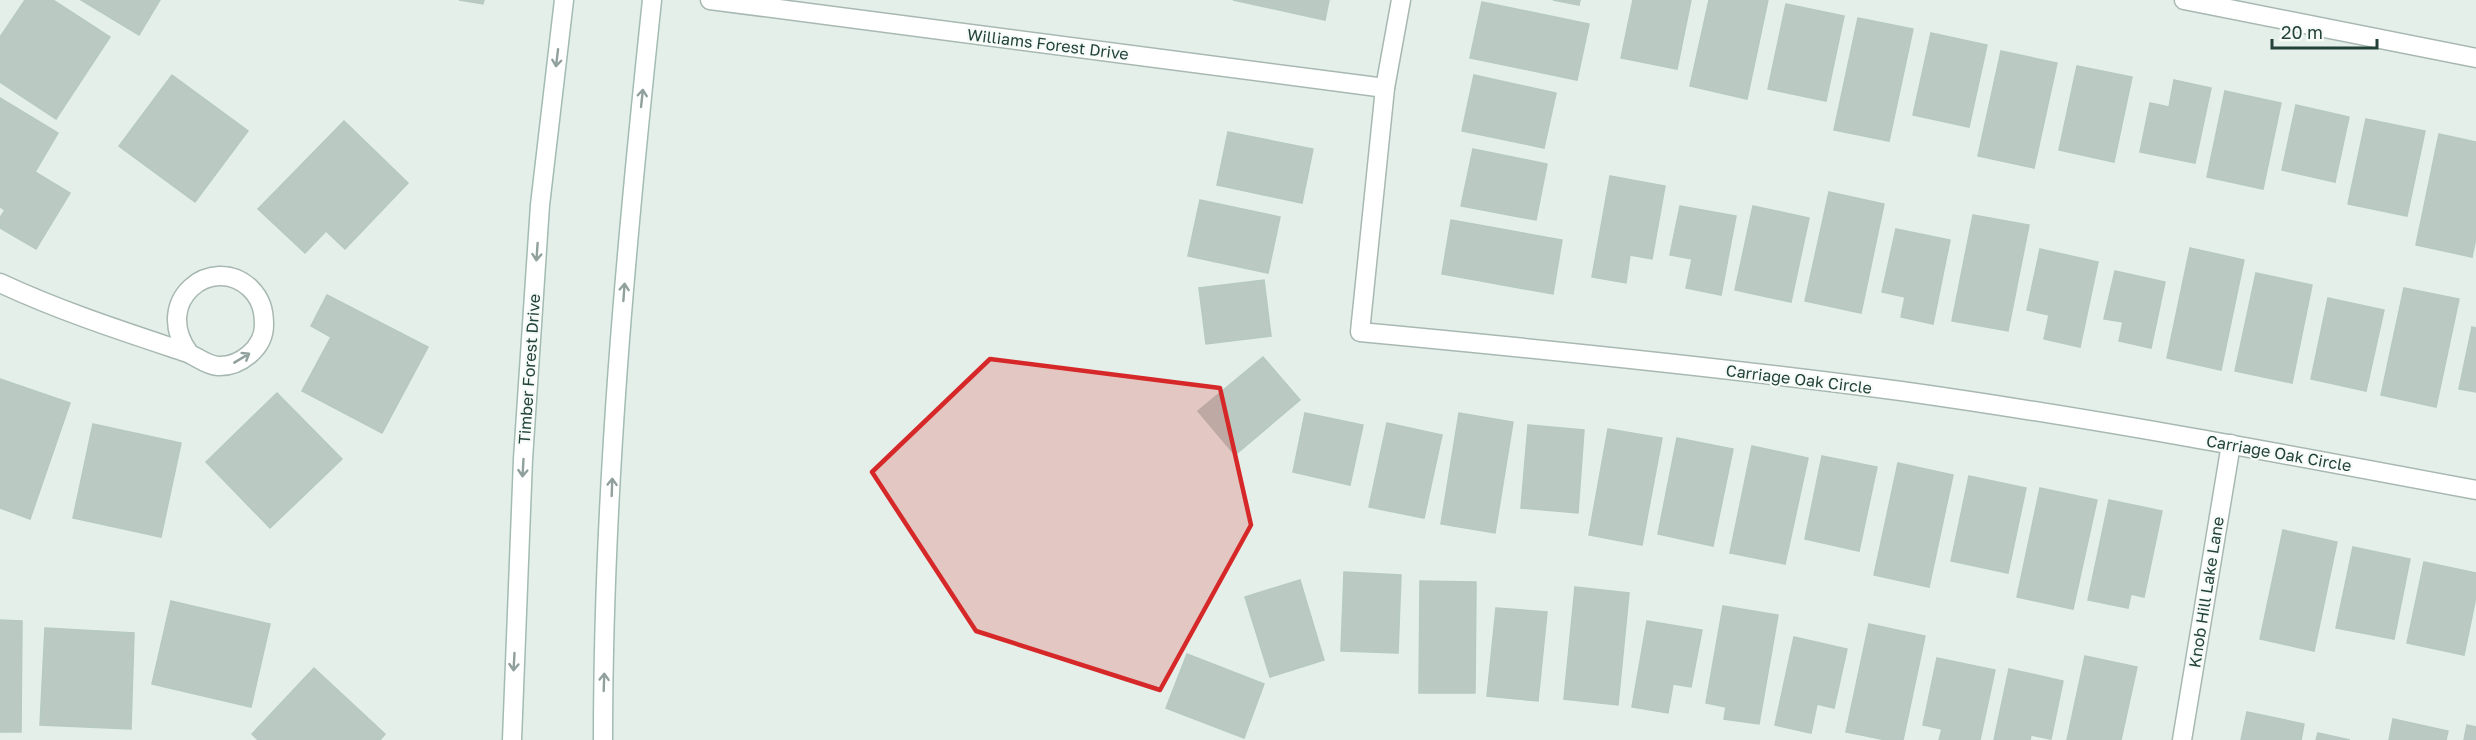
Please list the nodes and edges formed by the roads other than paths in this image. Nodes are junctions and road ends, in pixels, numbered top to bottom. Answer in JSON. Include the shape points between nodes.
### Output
{"nodes":[{"id":1,"x":564,"y":0,"type":"edge"},
{"id":2,"x":652,"y":0,"type":"edge"},
{"id":3,"x":710,"y":0,"type":"edge"},
{"id":4,"x":1401,"y":0,"type":"edge"},
{"id":5,"x":2184,"y":0,"type":"edge"},
{"id":6,"x":2476,"y":58,"type":"edge"},
{"id":7,"x":1385,"y":88,"type":"junction"},
{"id":8,"x":0,"y":283,"type":"edge"},
{"id":9,"x":189,"y":353,"type":"junction"},
{"id":10,"x":2231,"y":444,"type":"junction"},
{"id":11,"x":2476,"y":490,"type":"edge"},
{"id":12,"x":512,"y":740,"type":"edge"},
{"id":13,"x":603,"y":740,"type":"edge"},
{"id":14,"x":2182,"y":740,"type":"edge"}],
"edges":[{"from":1,"to":12,"type":"street","name":"Timber Forest Drive","one_way":true,"via":[[540,206],[523,459]]},
{"from":13,"to":2,"type":"street","one_way":true,"via":[[613,452],[629,215]]},
{"from":3,"to":7,"type":"street","name":"Williams Forest Drive"},
{"from":4,"to":7,"type":"street"},
{"from":5,"to":6,"type":"street"},
{"from":7,"to":10,"type":"street","name":"Carriage Oak Circle","via":[[1360,332],[1616,356],[1891,390]]},
{"from":8,"to":9,"type":"street","via":[[108,327]]},
{"from":9,"to":9,"type":"street","one_way":true,"via":[[204,363],[219,366],[235,363],[254,350],[264,330],[264,312],[248,286],[234,279],[215,277],[200,281],[187,291],[177,310],[175,325],[179,340]]},
{"from":10,"to":11,"type":"street","name":"Carriage Oak Circle"},
{"from":10,"to":14,"type":"street","name":"Knob Hill Lake Lane"}]}
